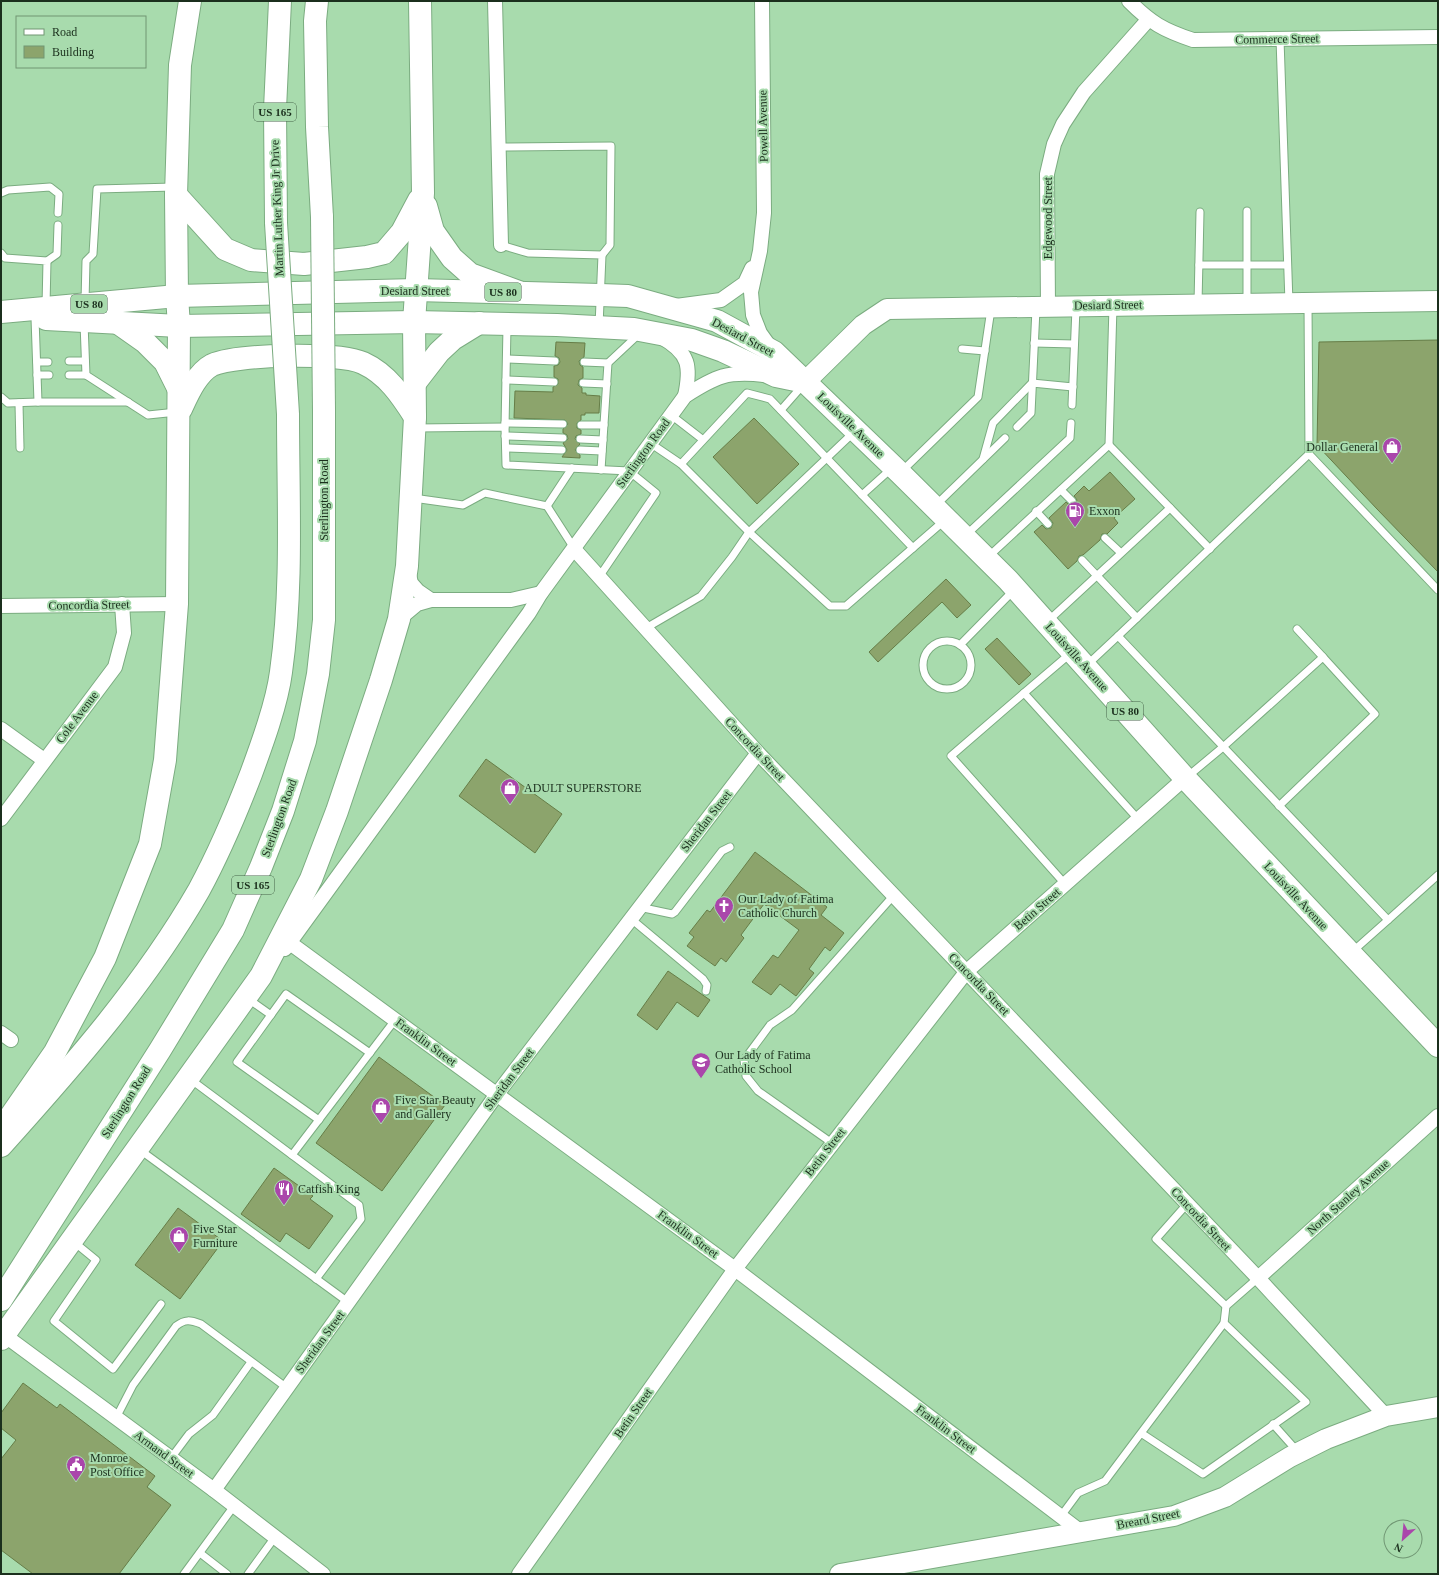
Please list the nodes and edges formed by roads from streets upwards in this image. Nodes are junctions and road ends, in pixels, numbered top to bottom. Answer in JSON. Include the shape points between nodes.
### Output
{"nodes":[{"id":1,"x":190,"y":1,"type":"edge"},
{"id":2,"x":280,"y":1,"type":"edge"},
{"id":3,"x":317,"y":1,"type":"edge"},
{"id":4,"x":420,"y":1,"type":"edge"},
{"id":5,"x":495,"y":1,"type":"edge"},
{"id":6,"x":762,"y":1,"type":"edge"},
{"id":7,"x":1129,"y":1,"type":"edge"},
{"id":8,"x":1148,"y":20,"type":"junction"},
{"id":9,"x":1438,"y":37,"type":"edge"},
{"id":10,"x":176,"y":191,"type":"junction"},
{"id":11,"x":423,"y":194,"type":"junction"},
{"id":12,"x":501,"y":245,"type":"road end"},
{"id":13,"x":760,"y":251,"type":"junction"},
{"id":14,"x":416,"y":290,"type":"junction"},
{"id":15,"x":519,"y":292,"type":"junction"},
{"id":16,"x":177,"y":296,"type":"junction"},
{"id":17,"x":1438,"y":301,"type":"edge"},
{"id":18,"x":1042,"y":306,"type":"junction"},
{"id":19,"x":668,"y":308,"type":"junction"},
{"id":20,"x":1,"y":312,"type":"edge"},
{"id":21,"x":41,"y":313,"type":"junction"},
{"id":22,"x":85,"y":313,"type":"junction"},
{"id":23,"x":1,"y":316,"type":"edge"},
{"id":24,"x":414,"y":322,"type":"junction"},
{"id":25,"x":118,"y":323,"type":"junction"},
{"id":26,"x":479,"y":324,"type":"junction"},
{"id":27,"x":179,"y":326,"type":"junction"},
{"id":28,"x":648,"y":331,"type":"junction"},
{"id":29,"x":774,"y":352,"type":"junction"},
{"id":30,"x":776,"y":376,"type":"junction"},
{"id":31,"x":805,"y":382,"type":"junction"},
{"id":32,"x":415,"y":383,"type":"junction"},
{"id":33,"x":179,"y":390,"type":"junction"},
{"id":34,"x":685,"y":396,"type":"junction"},
{"id":35,"x":179,"y":412,"type":"junction"},
{"id":36,"x":415,"y":422,"type":"junction"},
{"id":37,"x":574,"y":549,"type":"junction"},
{"id":38,"x":407,"y":566,"type":"junction"},
{"id":39,"x":541,"y":593,"type":"junction"},
{"id":40,"x":432,"y":600,"type":"junction"},
{"id":41,"x":122,"y":604,"type":"junction"},
{"id":42,"x":177,"y":604,"type":"junction"},
{"id":43,"x":1,"y":606,"type":"edge"},
{"id":44,"x":399,"y":619,"type":"junction"},
{"id":45,"x":1,"y":729,"type":"edge"},
{"id":46,"x":758,"y":753,"type":"junction"},
{"id":47,"x":44,"y":760,"type":"junction"},
{"id":48,"x":1185,"y":778,"type":"junction"},
{"id":49,"x":1,"y":819,"type":"edge"},
{"id":50,"x":290,"y":943,"type":"junction"},
{"id":51,"x":966,"y":971,"type":"junction"},
{"id":52,"x":261,"y":976,"type":"junction"},
{"id":53,"x":1438,"y":1046,"type":"edge"},
{"id":54,"x":497,"y":1094,"type":"junction"},
{"id":55,"x":1438,"y":1116,"type":"edge"},
{"id":56,"x":1,"y":1130,"type":"edge"},
{"id":57,"x":1,"y":1146,"type":"edge"},
{"id":58,"x":735,"y":1268,"type":"junction"},
{"id":59,"x":1258,"y":1278,"type":"junction"},
{"id":60,"x":1,"y":1300,"type":"edge"},
{"id":61,"x":3,"y":1337,"type":"edge"},
{"id":62,"x":1436,"y":1409,"type":"edge"},
{"id":63,"x":1386,"y":1416,"type":"junction"},
{"id":64,"x":214,"y":1490,"type":"junction"},
{"id":65,"x":1080,"y":1531,"type":"junction"},
{"id":66,"x":323,"y":1574,"type":"edge"},
{"id":67,"x":519,"y":1574,"type":"edge"},
{"id":68,"x":840,"y":1574,"type":"edge"}],
"edges":[{"from":1,"to":10,"type":"main road","via":[[180,65]]},
{"from":2,"to":57,"type":"main road","name":"Martin Luther King Jr Drive","number":"US 165","bridge":true,"via":[[275,109],[276,223],[288,414],[288,610],[281,675],[263,743],[236,812],[199,889],[164,946],[68,1072]]},
{"from":3,"to":60,"type":"main road","name":"Sterlington Road","number":"US 165","bridge":true,"via":[[317,120],[322,217],[324,620],[318,674],[305,740],[283,811],[233,930]]},
{"from":4,"to":11,"type":"main road"},
{"from":5,"to":12,"type":"street"},
{"from":6,"to":13,"type":"street","name":"Powell Avenue","via":[[764,212]]},
{"from":7,"to":8,"type":"street","name":"Commerce Street"},
{"from":8,"to":9,"type":"street","name":"Commerce Street","via":[[1167,32],[1193,40]]},
{"from":8,"to":18,"type":"street","name":"Edgewood Street","via":[[1084,92],[1063,124],[1054,144],[1047,174]]},
{"from":10,"to":11,"type":"main road","via":[[225,249],[251,260],[304,264],[384,253],[402,232]]},
{"from":10,"to":16,"type":"main road"},
{"from":11,"to":14,"type":"main road"},
{"from":11,"to":15,"type":"main road","via":[[433,231],[452,258],[470,274]]},
{"from":13,"to":19,"type":"street","name":"Powell Avenue","via":[[745,283],[721,300]]},
{"from":13,"to":29,"type":"street","name":"Powell Avenue","via":[[751,292],[753,315],[760,333]]},
{"from":14,"to":15,"type":"main road","name":"Desiard Street","number":"US 80"},
{"from":14,"to":16,"type":"main road","name":"Desiard Street","number":"US 80"},
{"from":14,"to":24,"type":"main road"},
{"from":15,"to":19,"type":"main road","name":"Desiard Street","number":"US 80","via":[[628,296]]},
{"from":16,"to":22,"type":"main road","name":"Desiard Street","number":"US 80"},
{"from":16,"to":27,"type":"main road"},
{"from":17,"to":18,"type":"street","name":"Desiard Street"},
{"from":18,"to":31,"type":"street","name":"Desiard Street","via":[[887,309],[863,325]]},
{"from":19,"to":29,"type":"main road","name":"Desiard Street","number":"US 80","via":[[716,321]]},
{"from":20,"to":21,"type":"main road","name":"Desiard Street","number":"US 80"},
{"from":21,"to":22,"type":"main road","name":"Desiard Street","number":"US 80"},
{"from":21,"to":23,"type":"main road","name":"Desiard Street","number":"US 80"},
{"from":22,"to":25,"type":"main road","name":"Desiard Street","number":"US 80"},
{"from":24,"to":26,"type":"main road","name":"Desiard Street","number":"US 80"},
{"from":24,"to":27,"type":"main road","name":"Desiard Street","number":"US 80"},
{"from":24,"to":32,"type":"main road"},
{"from":25,"to":27,"type":"main road","name":"Desiard Street","number":"US 80"},
{"from":25,"to":33,"type":"main road","via":[[145,342],[165,362]]},
{"from":26,"to":28,"type":"main road","name":"Desiard Street","number":"US 80"},
{"from":26,"to":32,"type":"main road","via":[[453,339],[439,352]]},
{"from":27,"to":33,"type":"main road"},
{"from":28,"to":30,"type":"main road","name":"Desiard Street","number":"US 80","via":[[692,340],[723,351]]},
{"from":28,"to":34,"type":"street","name":"Sterlington Road","via":[[668,340],[679,350],[686,362],[689,376]]},
{"from":29,"to":31,"type":"main road","name":"Desiard Street","number":"US 80"},
{"from":30,"to":31,"type":"main road","name":"Desiard Street","number":"US 80"},
{"from":30,"to":34,"type":"street","name":"Sterlington Road","via":[[726,375]]},
{"from":31,"to":48,"type":"main road","name":"Louisville Avenue","number":"US 80","via":[[1016,588]]},
{"from":32,"to":36,"type":"main road"},
{"from":33,"to":35,"type":"main road"},
{"from":34,"to":37,"type":"street","name":"Sterlington Road"},
{"from":35,"to":36,"type":"main road","via":[[194,383],[212,365],[238,359],[307,356],[346,358],[362,362],[398,390]]},
{"from":35,"to":42,"type":"main road"},
{"from":36,"to":38,"type":"main road"},
{"from":37,"to":39,"type":"street","name":"Sterlington Road"},
{"from":37,"to":46,"type":"street","name":"Concordia Street"},
{"from":38,"to":40,"type":"street","via":[[411,583]]},
{"from":38,"to":44,"type":"main road"},
{"from":39,"to":40,"type":"street","via":[[511,600]]},
{"from":39,"to":50,"type":"street","name":"Sterlington Road"},
{"from":40,"to":44,"type":"street","via":[[418,604]]},
{"from":41,"to":42,"type":"street","name":"Concordia Street"},
{"from":41,"to":43,"type":"street","name":"Concordia Street"},
{"from":41,"to":47,"type":"street","name":"Cole Avenue","via":[[124,633],[115,667]]},
{"from":42,"to":56,"type":"main road","via":[[165,760],[150,844],[105,958],[55,1052]]},
{"from":44,"to":52,"type":"main road","via":[[349,774],[311,879]]},
{"from":45,"to":47,"type":"street"},
{"from":46,"to":51,"type":"street","name":"Concordia Street"},
{"from":46,"to":54,"type":"street","name":"Sheridan Street"},
{"from":47,"to":49,"type":"street","name":"Cole Avenue"},
{"from":48,"to":51,"type":"street","name":"Betin Street"},
{"from":48,"to":53,"type":"main road","name":"Louisville Avenue","number":"US 80"},
{"from":50,"to":52,"type":"street","name":"Sterlington Road"},
{"from":50,"to":54,"type":"street","name":"Franklin Street"},
{"from":51,"to":58,"type":"street","name":"Betin Street"},
{"from":51,"to":59,"type":"street","name":"Concordia Street"},
{"from":52,"to":61,"type":"main road"},
{"from":54,"to":58,"type":"street","name":"Franklin Street"},
{"from":54,"to":64,"type":"street","name":"Sheridan Street"},
{"from":55,"to":59,"type":"street","name":"North Stanley Avenue"},
{"from":58,"to":65,"type":"street","name":"Franklin Street"},
{"from":58,"to":67,"type":"street","name":"Betin Street"},
{"from":59,"to":63,"type":"street","name":"Concordia Street"},
{"from":61,"to":64,"type":"street","name":"Armand Street"},
{"from":62,"to":63,"type":"street","name":"Breard Street"},
{"from":63,"to":65,"type":"street","name":"Breard Street","via":[[1298,1452],[1225,1497],[1174,1516]]},
{"from":64,"to":66,"type":"street","name":"Armand Street"},
{"from":65,"to":68,"type":"street","name":"Breard Street"}]}
